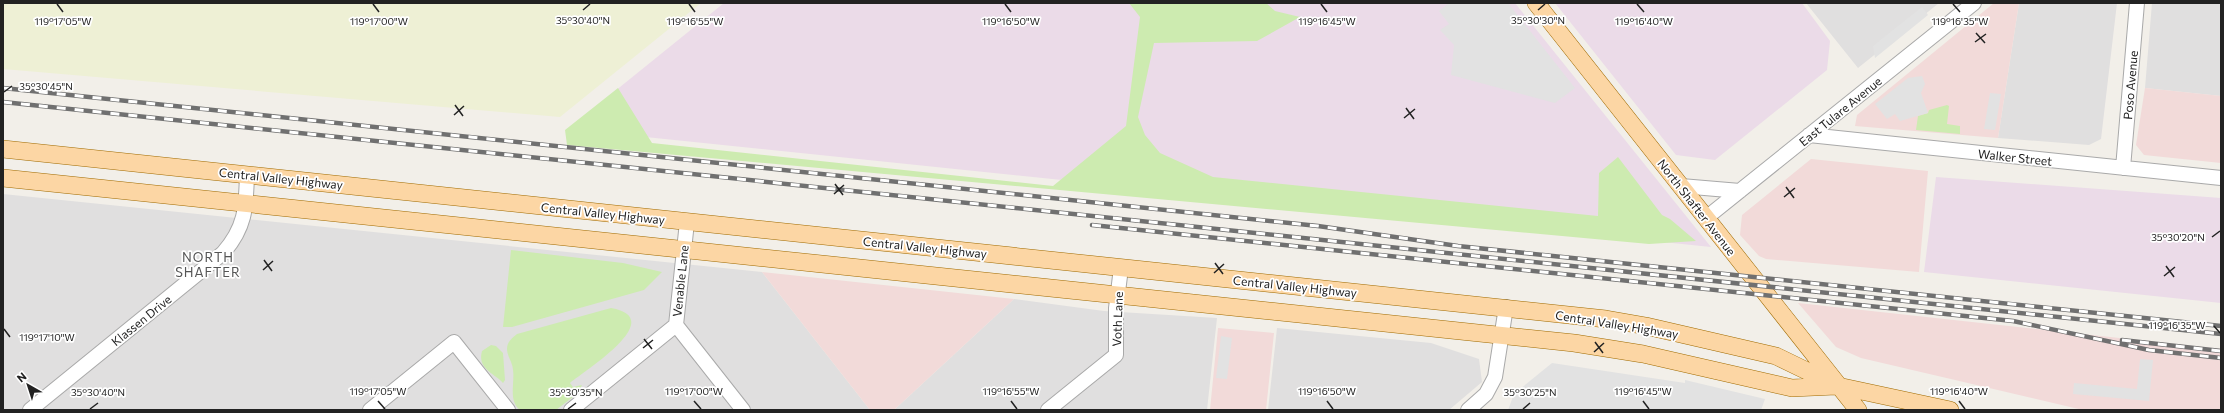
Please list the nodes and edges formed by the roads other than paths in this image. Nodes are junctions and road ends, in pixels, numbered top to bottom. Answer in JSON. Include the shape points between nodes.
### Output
{"nodes":[{"id":1,"x":1536,"y":3,"type":"edge"},
{"id":2,"x":1974,"y":3,"type":"edge"},
{"id":3,"x":2137,"y":3,"type":"edge"},
{"id":4,"x":1809,"y":135,"type":"junction"},
{"id":5,"x":3,"y":149,"type":"edge"},
{"id":6,"x":2123,"y":168,"type":"junction"},
{"id":7,"x":247,"y":174,"type":"junction"},
{"id":8,"x":3,"y":178,"type":"edge"},
{"id":9,"x":2221,"y":178,"type":"edge"},
{"id":10,"x":1681,"y":186,"type":"junction"},
{"id":11,"x":1740,"y":191,"type":"junction"},
{"id":12,"x":246,"y":203,"type":"junction"},
{"id":13,"x":1706,"y":218,"type":"junction"},
{"id":14,"x":687,"y":222,"type":"junction"},
{"id":15,"x":684,"y":249,"type":"junction"},
{"id":16,"x":1121,"y":268,"type":"junction"},
{"id":17,"x":1117,"y":295,"type":"junction"},
{"id":18,"x":1506,"y":308,"type":"junction"},
{"id":19,"x":676,"y":325,"type":"junction"},
{"id":20,"x":1503,"y":336,"type":"junction"},
{"id":21,"x":1838,"y":386,"type":"junction"},
{"id":22,"x":30,"y":410,"type":"edge"},
{"id":23,"x":370,"y":410,"type":"edge"},
{"id":24,"x":508,"y":410,"type":"edge"},
{"id":25,"x":571,"y":410,"type":"edge"},
{"id":26,"x":743,"y":410,"type":"edge"},
{"id":27,"x":1048,"y":410,"type":"edge"},
{"id":28,"x":1468,"y":410,"type":"edge"},
{"id":29,"x":1858,"y":410,"type":"edge"},
{"id":30,"x":1950,"y":410,"type":"edge"}],
"edges":[{"from":1,"to":10,"type":"main road","name":"North Shafter Avenue"},
{"from":2,"to":4,"type":"street","name":"East Tulare Avenue"},
{"from":3,"to":6,"type":"street","name":"Poso Avenue"},
{"from":4,"to":6,"type":"street","name":"Walker Street"},
{"from":4,"to":11,"type":"street","name":"East Tulare Avenue"},
{"from":5,"to":7,"type":"main road","name":"Central Valley Highway"},
{"from":6,"to":9,"type":"street","name":"Walker Street"},
{"from":7,"to":12,"type":"street","name":"Klassen Drive"},
{"from":7,"to":14,"type":"main road","name":"Central Valley Highway"},
{"from":8,"to":12,"type":"main road","name":"Central Valley Highway"},
{"from":10,"to":11,"type":"street"},
{"from":10,"to":13,"type":"main road","name":"North Shafter Avenue"},
{"from":11,"to":13,"type":"street","name":"East Tulare Avenue"},
{"from":12,"to":15,"type":"main road","name":"Central Valley Highway"},
{"from":12,"to":22,"type":"street","name":"Klassen Drive","via":[[240,230],[223,253]]},
{"from":13,"to":21,"type":"main road","name":"North Shafter Avenue"},
{"from":14,"to":15,"type":"street","name":"Venable Lane"},
{"from":14,"to":16,"type":"main road","name":"Central Valley Highway"},
{"from":15,"to":17,"type":"main road","name":"Central Valley Highway"},
{"from":15,"to":19,"type":"street","name":"Venable Lane"},
{"from":16,"to":17,"type":"street","name":"Voth Lane"},
{"from":16,"to":18,"type":"main road","name":"Central Valley Highway"},
{"from":17,"to":20,"type":"main road","name":"Central Valley Highway"},
{"from":17,"to":27,"type":"street","name":"Voth Lane","via":[[1116,355]]},
{"from":18,"to":20,"type":"street"},
{"from":18,"to":21,"type":"main road","name":"Central Valley Highway","via":[[1646,326],[1768,354]]},
{"from":19,"to":25,"type":"street","name":"Venable Lane"},
{"from":19,"to":26,"type":"street"},
{"from":20,"to":21,"type":"main road","name":"Central Valley Highway","via":[[1574,343],[1642,354],[1792,388]]},
{"from":20,"to":28,"type":"street","via":[[1492,386]]},
{"from":21,"to":29,"type":"main road","name":"North Shafter Avenue"},
{"from":21,"to":30,"type":"main road","name":"Central Valley Highway"},
{"from":23,"to":24,"type":"street","via":[[454,342]]}]}
